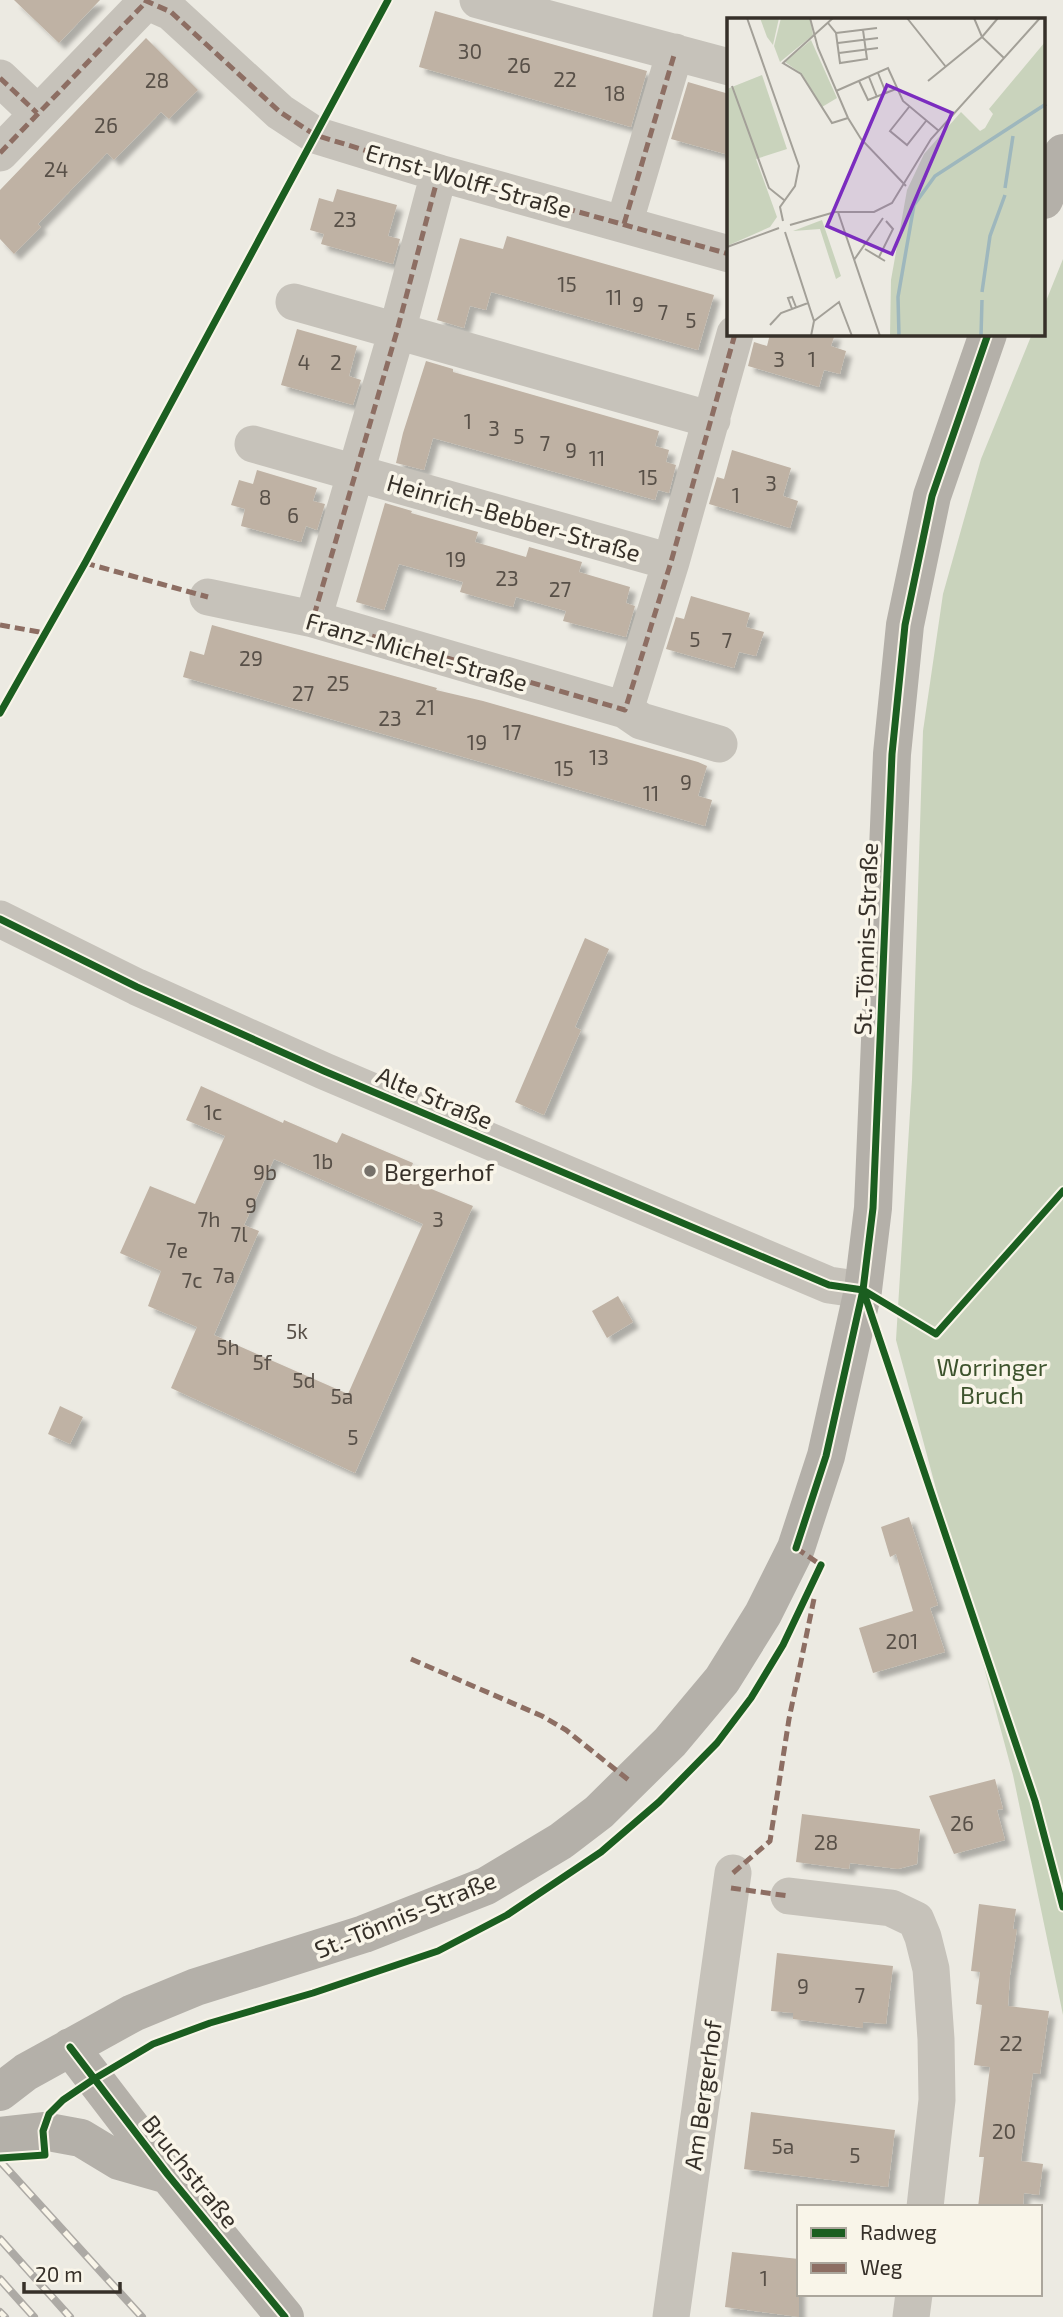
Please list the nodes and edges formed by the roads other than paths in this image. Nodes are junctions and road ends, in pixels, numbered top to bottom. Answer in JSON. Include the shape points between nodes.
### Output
{"nodes":[{"id":1,"x":478,"y":0,"type":"edge"},
{"id":2,"x":145,"y":1,"type":"edge"},
{"id":3,"x":674,"y":52,"type":"junction"},
{"id":4,"x":727,"y":66,"type":"edge"},
{"id":5,"x":0,"y":78,"type":"edge"},
{"id":6,"x":37,"y":113,"type":"junction"},
{"id":7,"x":0,"y":153,"type":"edge"},
{"id":8,"x":1063,"y":153,"type":"edge"},
{"id":9,"x":439,"y":173,"type":"junction"},
{"id":10,"x":1046,"y":195,"type":"edge"},
{"id":11,"x":624,"y":223,"type":"junction"},
{"id":12,"x":727,"y":253,"type":"edge"},
{"id":13,"x":294,"y":302,"type":"dead end"},
{"id":14,"x":397,"y":331,"type":"junction"},
{"id":15,"x":735,"y":336,"type":"edge"},
{"id":16,"x":986,"y":336,"type":"edge"},
{"id":17,"x":712,"y":420,"type":"junction"},
{"id":18,"x":253,"y":444,"type":"dead end"},
{"id":19,"x":356,"y":472,"type":"junction"},
{"id":20,"x":671,"y":562,"type":"junction"},
{"id":21,"x":208,"y":597,"type":"dead end"},
{"id":22,"x":313,"y":619,"type":"junction"},
{"id":23,"x":625,"y":710,"type":"junction"},
{"id":24,"x":719,"y":744,"type":"dead end"},
{"id":25,"x":0,"y":919,"type":"edge"},
{"id":26,"x":863,"y":1290,"type":"junction"},
{"id":27,"x":733,"y":1872,"type":"dead end"},
{"id":28,"x":789,"y":1896,"type":"dead end"},
{"id":29,"x":70,"y":2047,"type":"junction"},
{"id":30,"x":0,"y":2092,"type":"edge"},
{"id":31,"x":0,"y":2136,"type":"edge"},
{"id":32,"x":168,"y":2175,"type":"junction"},
{"id":33,"x":925,"y":2205,"type":"edge"},
{"id":34,"x":914,"y":2296,"type":"edge"},
{"id":35,"x":285,"y":2317,"type":"edge"},
{"id":36,"x":671,"y":2317,"type":"edge"},
{"id":37,"x":911,"y":2317,"type":"edge"}],
"edges":[{"from":1,"to":3,"type":"street"},
{"from":2,"to":6,"type":"street"},
{"from":2,"to":9,"type":"street","name":"Ernst-Wolff-Straße","via":[[171,12],[280,112],[315,135]]},
{"from":3,"to":4,"type":"street"},
{"from":3,"to":11,"type":"street"},
{"from":5,"to":6,"type":"street"},
{"from":6,"to":7,"type":"street"},
{"from":8,"to":10,"type":"main road"},
{"from":9,"to":11,"type":"street","name":"Ernst-Wolff-Straße"},
{"from":9,"to":14,"type":"street","name":"Heinrich-Bebber-Straße"},
{"from":11,"to":12,"type":"street","name":"Ernst-Wolff-Straße"},
{"from":13,"to":14,"type":"street"},
{"from":14,"to":17,"type":"street"},
{"from":14,"to":19,"type":"street","name":"Heinrich-Bebber-Straße"},
{"from":15,"to":17,"type":"street"},
{"from":16,"to":26,"type":"main road","name":"St.-Tönnis-Straße","via":[[932,496],[905,625],[892,754],[873,1208]]},
{"from":17,"to":20,"type":"street"},
{"from":18,"to":19,"type":"street","name":"Heinrich-Bebber-Straße"},
{"from":19,"to":20,"type":"street","name":"Heinrich-Bebber-Straße"},
{"from":19,"to":22,"type":"street","name":"Heinrich-Bebber-Straße"},
{"from":20,"to":23,"type":"street"},
{"from":21,"to":22,"type":"street","name":"Franz-Michel-Straße"},
{"from":22,"to":23,"type":"street","name":"Franz-Michel-Straße"},
{"from":23,"to":24,"type":"street","name":"Franz-Michel-Straße","via":[[641,722]]},
{"from":25,"to":26,"type":"street","name":"Alte Straße","via":[[324,1071],[829,1285]]},
{"from":26,"to":29,"type":"main road","name":"St.-Tönnis-Straße","via":[[826,1456],[796,1548],[722,1680],[631,1782],[561,1841],[486,1886],[364,1934],[196,1987],[133,2013]]},
{"from":27,"to":36,"type":"street","name":"Am Bergerhof"},
{"from":28,"to":33,"type":"street","via":[[891,1908],[916,1920],[931,1969],[936,2039],[937,2100]]},
{"from":29,"to":30,"type":"main road"},
{"from":29,"to":32,"type":"main road","name":"Bruchstraße"},
{"from":31,"to":32,"type":"main road","via":[[43,2131],[81,2138],[119,2161]]},
{"from":32,"to":35,"type":"main road","name":"Bruchstraße"},
{"from":34,"to":37,"type":"street"}]}
